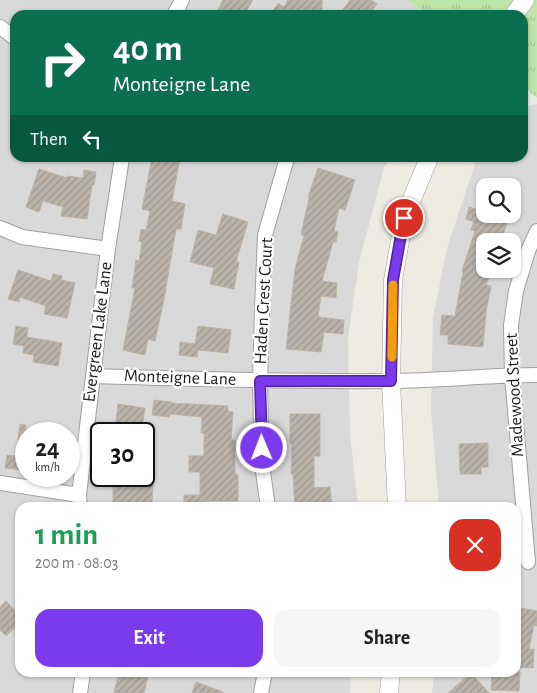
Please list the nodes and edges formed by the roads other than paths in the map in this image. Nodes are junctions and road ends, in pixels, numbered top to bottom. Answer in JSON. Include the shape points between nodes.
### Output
{"nodes":[{"id":1,"x":121,"y":162,"type":"edge"},
{"id":2,"x":286,"y":162,"type":"edge"},
{"id":3,"x":427,"y":162,"type":"edge"},
{"id":4,"x":0,"y":228,"type":"edge"},
{"id":5,"x":537,"y":232,"type":"edge"},
{"id":6,"x":108,"y":249,"type":"junction"},
{"id":7,"x":512,"y":375,"type":"junction"},
{"id":8,"x":537,"y":375,"type":"edge"},
{"id":9,"x":93,"y":376,"type":"junction"},
{"id":10,"x":260,"y":381,"type":"junction"},
{"id":11,"x":391,"y":381,"type":"junction"},
{"id":12,"x":0,"y":483,"type":"edge"},
{"id":13,"x":80,"y":501,"type":"edge"},
{"id":14,"x":267,"y":502,"type":"edge"},
{"id":15,"x":397,"y":502,"type":"edge"},
{"id":16,"x":528,"y":562,"type":"dead end"},
{"id":17,"x":82,"y":677,"type":"edge"},
{"id":18,"x":264,"y":677,"type":"edge"},
{"id":19,"x":391,"y":677,"type":"edge"},
{"id":20,"x":80,"y":693,"type":"edge"},
{"id":21,"x":261,"y":693,"type":"edge"},
{"id":22,"x":389,"y":693,"type":"edge"}],
"edges":[{"from":1,"to":6,"type":"street","name":"Evergreen Lake Lane"},
{"from":2,"to":10,"type":"street","name":"Haden Crest Court","via":[[265,235]]},
{"from":3,"to":11,"type":"street","via":[[404,218],[393,280]]},
{"from":4,"to":6,"type":"street","via":[[22,237]]},
{"from":5,"to":7,"type":"street","name":"Madewood Street","via":[[516,291],[511,326]]},
{"from":6,"to":9,"type":"street","name":"Evergreen Lake Lane"},
{"from":7,"to":8,"type":"street","name":"Monteigne Lane"},
{"from":7,"to":11,"type":"street","name":"Monteigne Lane"},
{"from":7,"to":16,"type":"street","name":"Madewood Street"},
{"from":9,"to":10,"type":"street","name":"Monteigne Lane"},
{"from":9,"to":13,"type":"street","name":"Evergreen Lake Lane"},
{"from":10,"to":11,"type":"street","name":"Monteigne Lane"},
{"from":10,"to":14,"type":"street","name":"Haden Crest Court","via":[[262,464]]},
{"from":11,"to":15,"type":"street"},
{"from":12,"to":13,"type":"street"},
{"from":17,"to":20,"type":"street"},
{"from":18,"to":21,"type":"street"},
{"from":19,"to":22,"type":"street"}]}
